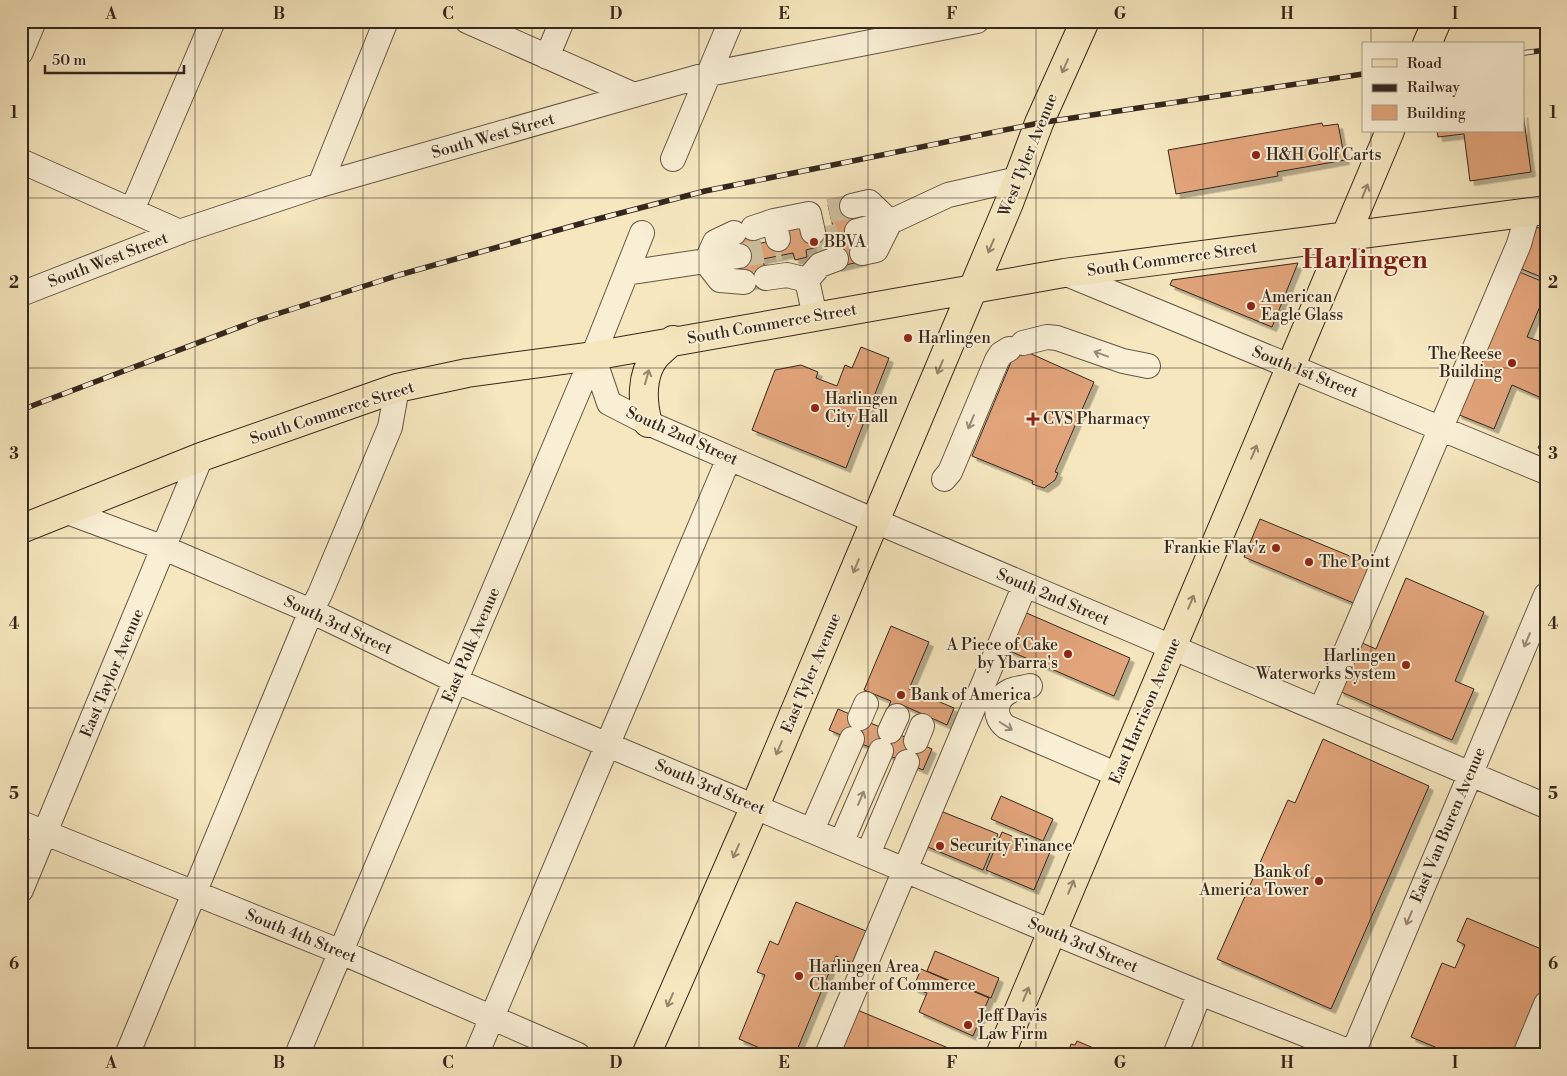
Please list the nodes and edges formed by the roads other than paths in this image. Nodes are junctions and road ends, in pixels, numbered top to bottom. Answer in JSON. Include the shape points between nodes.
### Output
{"nodes":[{"id":1,"x":34,"y":21,"type":"edge"},
{"id":2,"x":213,"y":21,"type":"edge"},
{"id":3,"x":386,"y":21,"type":"edge"},
{"id":4,"x":467,"y":21,"type":"edge"},
{"id":5,"x":562,"y":21,"type":"edge"},
{"id":6,"x":731,"y":21,"type":"edge"},
{"id":7,"x":977,"y":21,"type":"edge"},
{"id":8,"x":1085,"y":21,"type":"edge"},
{"id":9,"x":1437,"y":21,"type":"edge"},
{"id":10,"x":1429,"y":42,"type":"edge"},
{"id":11,"x":21,"y":52,"type":"edge"},
{"id":12,"x":547,"y":57,"type":"junction"},
{"id":13,"x":709,"y":74,"type":"junction"},
{"id":14,"x":634,"y":95,"type":"junction"},
{"id":15,"x":1390,"y":132,"type":"edge"},
{"id":16,"x":673,"y":159,"type":"dead end"},
{"id":17,"x":21,"y":161,"type":"edge"},
{"id":18,"x":1018,"y":179,"type":"junction"},
{"id":19,"x":320,"y":185,"type":"junction"},
{"id":20,"x":852,"y":206,"type":"tunnel mouth"},
{"id":21,"x":132,"y":210,"type":"junction"},
{"id":22,"x":1537,"y":211,"type":"edge"},
{"id":23,"x":890,"y":222,"type":"junction"},
{"id":24,"x":857,"y":230,"type":"tunnel mouth"},
{"id":25,"x":180,"y":232,"type":"junction"},
{"id":26,"x":642,"y":233,"type":"dead end"},
{"id":27,"x":1346,"y":236,"type":"junction"},
{"id":28,"x":790,"y":248,"type":"junction"},
{"id":29,"x":862,"y":253,"type":"tunnel mouth"},
{"id":30,"x":739,"y":256,"type":"tunnel mouth"},
{"id":31,"x":706,"y":262,"type":"junction"},
{"id":32,"x":626,"y":273,"type":"junction"},
{"id":33,"x":1064,"y":273,"type":"junction"},
{"id":34,"x":973,"y":290,"type":"junction"},
{"id":35,"x":21,"y":294,"type":"edge"},
{"id":36,"x":815,"y":317,"type":"junction"},
{"id":37,"x":674,"y":340,"type":"junction"},
{"id":38,"x":592,"y":356,"type":"junction"},
{"id":39,"x":1148,"y":366,"type":"dead end"},
{"id":40,"x":1290,"y":366,"type":"junction"},
{"id":41,"x":397,"y":388,"type":"junction"},
{"id":42,"x":648,"y":423,"type":"junction"},
{"id":43,"x":1441,"y":429,"type":"junction"},
{"id":44,"x":201,"y":457,"type":"junction"},
{"id":45,"x":729,"y":458,"type":"junction"},
{"id":46,"x":1546,"y":472,"type":"edge"},
{"id":47,"x":944,"y":479,"type":"dead end"},
{"id":48,"x":65,"y":511,"type":"junction"},
{"id":49,"x":875,"y":521,"type":"junction"},
{"id":50,"x":21,"y":529,"type":"edge"},
{"id":51,"x":164,"y":548,"type":"junction"},
{"id":52,"x":1025,"y":585,"type":"junction"},
{"id":53,"x":1546,"y":595,"type":"edge"},
{"id":54,"x":311,"y":611,"type":"junction"},
{"id":55,"x":1172,"y":647,"type":"junction"},
{"id":56,"x":456,"y":681,"type":"junction"},
{"id":57,"x":1030,"y":686,"type":"dead end"},
{"id":58,"x":1321,"y":710,"type":"junction"},
{"id":59,"x":859,"y":720,"type":"dead end"},
{"id":60,"x":889,"y":733,"type":"dead end"},
{"id":61,"x":915,"y":743,"type":"dead end"},
{"id":62,"x":608,"y":744,"type":"junction"},
{"id":63,"x":1470,"y":774,"type":"junction"},
{"id":64,"x":1118,"y":775,"type":"junction"},
{"id":65,"x":755,"y":806,"type":"junction"},
{"id":66,"x":1546,"y":806,"type":"edge"},
{"id":67,"x":21,"y":823,"type":"edge"},
{"id":68,"x":812,"y":830,"type":"junction"},
{"id":69,"x":45,"y":833,"type":"junction"},
{"id":70,"x":841,"y":843,"type":"junction"},
{"id":71,"x":868,"y":854,"type":"junction"},
{"id":72,"x":905,"y":870,"type":"junction"},
{"id":73,"x":21,"y":890,"type":"edge"},
{"id":74,"x":194,"y":893,"type":"junction"},
{"id":75,"x":1052,"y":932,"type":"junction"},
{"id":76,"x":341,"y":952,"type":"junction"},
{"id":77,"x":1200,"y":994,"type":"junction"},
{"id":78,"x":1546,"y":1004,"type":"edge"},
{"id":79,"x":492,"y":1017,"type":"junction"},
{"id":80,"x":1354,"y":1054,"type":"edge"},
{"id":81,"x":127,"y":1055,"type":"edge"},
{"id":82,"x":296,"y":1055,"type":"edge"},
{"id":83,"x":476,"y":1055,"type":"edge"},
{"id":84,"x":578,"y":1055,"type":"edge"},
{"id":85,"x":646,"y":1055,"type":"edge"},
{"id":86,"x":827,"y":1055,"type":"edge"},
{"id":87,"x":1000,"y":1055,"type":"edge"},
{"id":88,"x":1175,"y":1055,"type":"edge"},
{"id":89,"x":1524,"y":1055,"type":"edge"}],
"edges":[{"from":1,"to":11,"type":"street"},
{"from":2,"to":21,"type":"street"},
{"from":3,"to":19,"type":"street"},
{"from":4,"to":12,"type":"street"},
{"from":5,"to":12,"type":"street"},
{"from":6,"to":13,"type":"street"},
{"from":7,"to":13,"type":"street","name":"South West Street"},
{"from":8,"to":18,"type":"main road","name":"West Tyler Avenue","one_way":true},
{"from":9,"to":10,"type":"main road"},
{"from":12,"to":14,"type":"street"},
{"from":13,"to":14,"type":"street","name":"South West Street"},
{"from":13,"to":16,"type":"street"},
{"from":14,"to":19,"type":"street","name":"South West Street"},
{"from":27,"to":15,"type":"main road","name":"East Harrison Avenue","one_way":true},
{"from":17,"to":21,"type":"street"},
{"from":18,"to":23,"type":"street","via":[[948,195]]},
{"from":18,"to":34,"type":"main road","name":"West Tyler Avenue","one_way":true},
{"from":19,"to":25,"type":"street","name":"South West Street"},
{"from":20,"to":23,"type":"street","via":[[869,202]]},
{"from":21,"to":25,"type":"street"},
{"from":22,"to":27,"type":"main road","name":"South Commerce Street"},
{"from":22,"to":43,"type":"street"},
{"from":23,"to":24,"type":"street"},
{"from":23,"to":29,"type":"street","via":[[876,250]]},
{"from":25,"to":35,"type":"street","name":"South West Street"},
{"from":26,"to":32,"type":"street","name":"East Polk Avenue"},
{"from":27,"to":33,"type":"main road","name":"South Commerce Street"},
{"from":27,"to":40,"type":"main road","name":"East Harrison Avenue"},
{"from":28,"to":31,"type":"street","via":[[715,242]]},
{"from":28,"to":31,"type":"street","via":[[720,280]]},
{"from":28,"to":36,"type":"street"},
{"from":30,"to":31,"type":"street"},
{"from":31,"to":32,"type":"street"},
{"from":32,"to":38,"type":"street","name":"East Polk Avenue"},
{"from":33,"to":34,"type":"main road","name":"South Commerce Street"},
{"from":33,"to":40,"type":"street","name":"South 1st Street"},
{"from":34,"to":36,"type":"main road","name":"South Commerce Street"},
{"from":34,"to":49,"type":"main road","name":"East Tyler Avenue","one_way":true},
{"from":36,"to":37,"type":"main road","name":"South Commerce Street"},
{"from":37,"to":38,"type":"main road","name":"South Commerce Street"},
{"from":42,"to":37,"type":"main road","one_way":true,"via":[[642,405],[646,378],[655,357]]},
{"from":38,"to":41,"type":"main road","name":"South Commerce Street","via":[[467,373]]},
{"from":38,"to":42,"type":"street","name":"South 2nd Street","via":[[609,403]]},
{"from":38,"to":56,"type":"street","name":"East Polk Avenue"},
{"from":39,"to":47,"type":"street","one_way":true,"via":[[1047,337],[1001,354],[950,472]]},
{"from":40,"to":43,"type":"street","name":"South 1st Street"},
{"from":55,"to":40,"type":"main road","name":"East Harrison Avenue","one_way":true},
{"from":41,"to":44,"type":"main road","name":"South Commerce Street"},
{"from":41,"to":54,"type":"street","via":[[390,427]]},
{"from":42,"to":45,"type":"street","name":"South 2nd Street"},
{"from":43,"to":46,"type":"street","name":"South 1st Street"},
{"from":43,"to":58,"type":"street"},
{"from":44,"to":48,"type":"main road","name":"South Commerce Street"},
{"from":44,"to":51,"type":"street","name":"East Taylor Avenue"},
{"from":45,"to":49,"type":"street","name":"South 2nd Street"},
{"from":45,"to":62,"type":"street"},
{"from":48,"to":50,"type":"main road","name":"South Commerce Street"},
{"from":48,"to":51,"type":"street","name":"South 3rd Street"},
{"from":49,"to":52,"type":"street","name":"South 2nd Street"},
{"from":49,"to":65,"type":"main road","name":"East Tyler Avenue","one_way":true},
{"from":51,"to":54,"type":"street","name":"South 3rd Street"},
{"from":51,"to":69,"type":"street","name":"East Taylor Avenue"},
{"from":52,"to":55,"type":"street","name":"South 2nd Street"},
{"from":52,"to":72,"type":"street"},
{"from":53,"to":63,"type":"street","name":"East Van Buren Avenue","one_way":true},
{"from":54,"to":56,"type":"street","name":"South 3rd Street"},
{"from":54,"to":74,"type":"street"},
{"from":55,"to":58,"type":"street","name":"South 2nd Street"},
{"from":55,"to":64,"type":"main road","name":"East Harrison Avenue"},
{"from":56,"to":62,"type":"street","name":"South 3rd Street"},
{"from":56,"to":76,"type":"street","name":"East Polk Avenue"},
{"from":57,"to":64,"type":"street","one_way":true,"via":[[1003,695],[996,710],[998,721],[1011,730]]},
{"from":58,"to":63,"type":"street","name":"South 2nd Street"},
{"from":59,"to":68,"type":"street"},
{"from":70,"to":60,"type":"street","one_way":true},
{"from":61,"to":71,"type":"street"},
{"from":62,"to":65,"type":"street","name":"South 3rd Street"},
{"from":62,"to":79,"type":"street"},
{"from":63,"to":66,"type":"street","name":"South 2nd Street"},
{"from":63,"to":80,"type":"street","name":"East Van Buren Avenue","one_way":true},
{"from":75,"to":64,"type":"main road","name":"East Harrison Avenue","one_way":true},
{"from":65,"to":68,"type":"street","name":"South 3rd Street"},
{"from":65,"to":85,"type":"main road","name":"East Tyler Avenue","one_way":true},
{"from":67,"to":69,"type":"street","name":"South 4th Street"},
{"from":68,"to":70,"type":"street","name":"South 3rd Street"},
{"from":69,"to":73,"type":"street","name":"East Taylor Avenue"},
{"from":69,"to":74,"type":"street","name":"South 4th Street"},
{"from":70,"to":71,"type":"street","name":"South 3rd Street"},
{"from":71,"to":72,"type":"street","name":"South 3rd Street"},
{"from":72,"to":75,"type":"street","name":"South 3rd Street"},
{"from":72,"to":86,"type":"street"},
{"from":74,"to":76,"type":"street","name":"South 4th Street"},
{"from":74,"to":81,"type":"street"},
{"from":75,"to":77,"type":"street","name":"South 3rd Street"},
{"from":87,"to":75,"type":"main road","name":"East Harrison Avenue","one_way":true},
{"from":76,"to":79,"type":"street","name":"South 4th Street"},
{"from":76,"to":82,"type":"street","name":"East Polk Avenue"},
{"from":77,"to":80,"type":"street","name":"South 3rd Street"},
{"from":77,"to":88,"type":"street"},
{"from":78,"to":89,"type":"street"},
{"from":79,"to":83,"type":"street"},
{"from":79,"to":84,"type":"street","name":"South 4th Street"}]}
